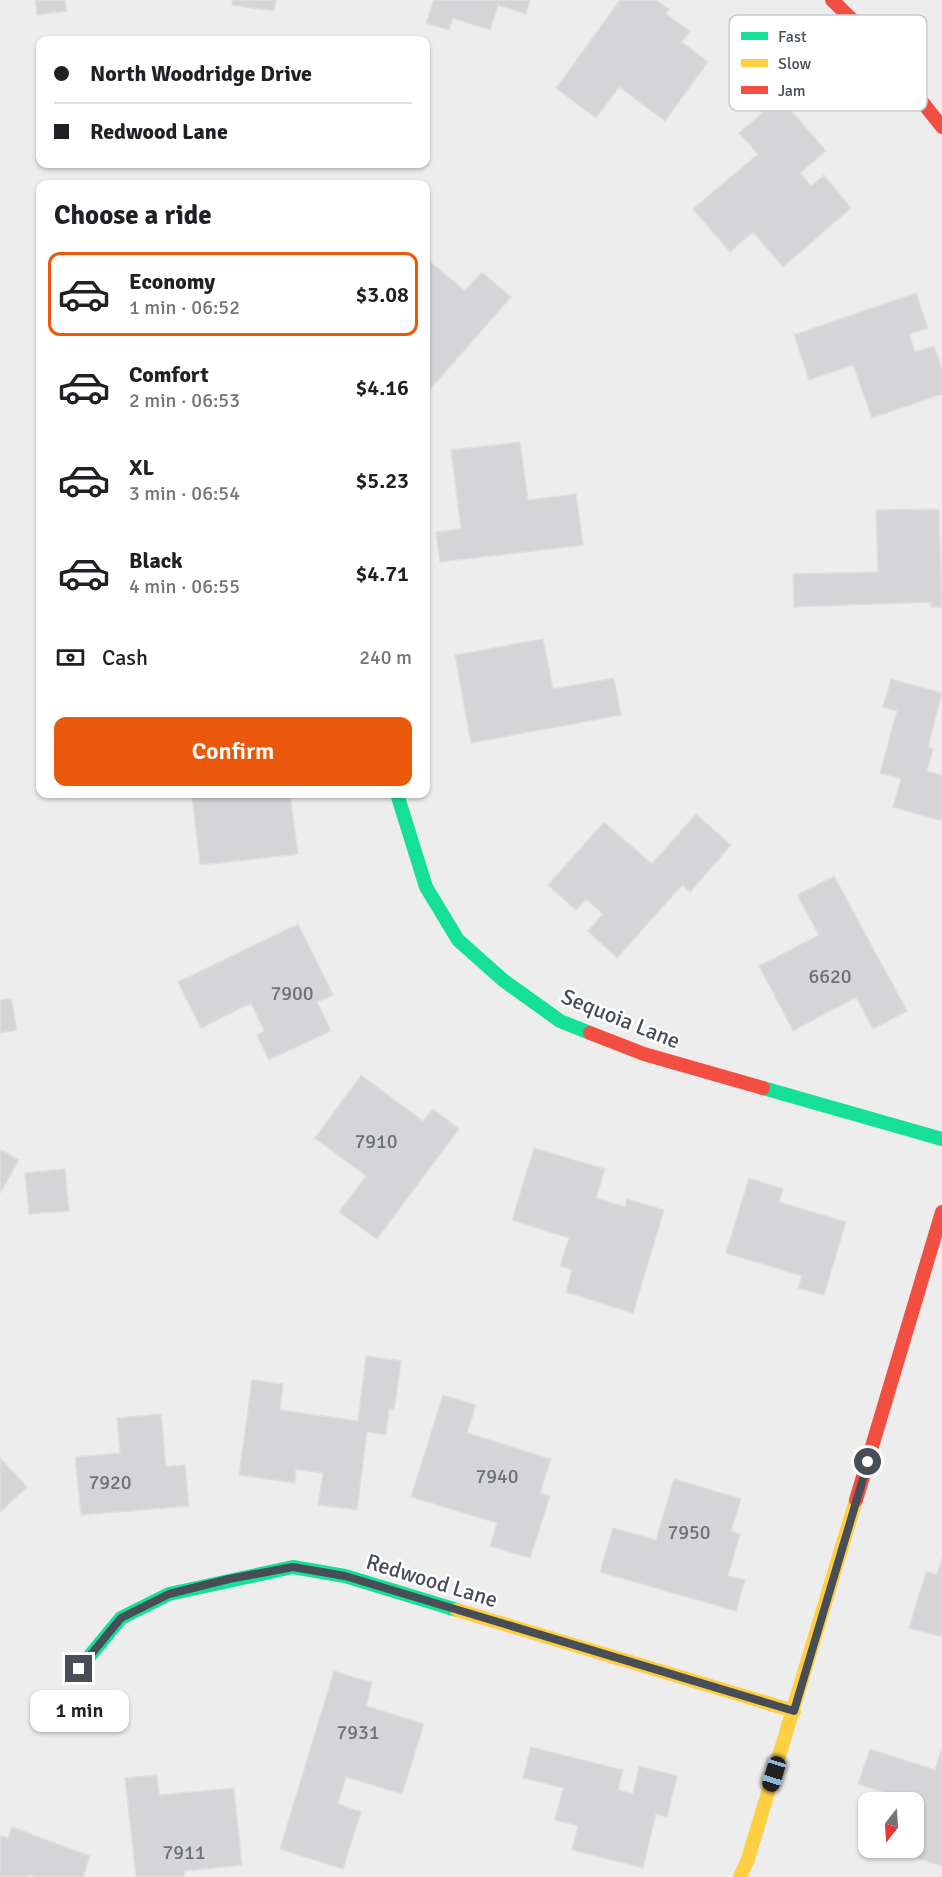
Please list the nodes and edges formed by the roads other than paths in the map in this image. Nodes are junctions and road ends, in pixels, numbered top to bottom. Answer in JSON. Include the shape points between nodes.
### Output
{"nodes":[{"id":1,"x":832,"y":0,"type":"edge"},
{"id":2,"x":847,"y":15,"type":"edge"},
{"id":3,"x":927,"y":108,"type":"edge"},
{"id":4,"x":942,"y":127,"type":"edge"},
{"id":5,"x":398,"y":798,"type":"edge"},
{"id":6,"x":942,"y":1138,"type":"edge"},
{"id":7,"x":942,"y":1212,"type":"edge"},
{"id":8,"x":79,"y":1669,"type":"dead end"},
{"id":9,"x":794,"y":1711,"type":"junction"},
{"id":10,"x":740,"y":1877,"type":"edge"}],
"edges":[{"from":1,"to":2,"type":"street"},
{"from":3,"to":4,"type":"street"},
{"from":5,"to":6,"type":"street","name":"Sequoia Lane","via":[[426,887],[458,940],[503,980],[560,1021],[644,1054]]},
{"from":7,"to":9,"type":"street"},
{"from":8,"to":9,"type":"street","name":"Redwood Lane","via":[[121,1618],[169,1594],[293,1567],[345,1576]]},
{"from":9,"to":10,"type":"street"}]}
